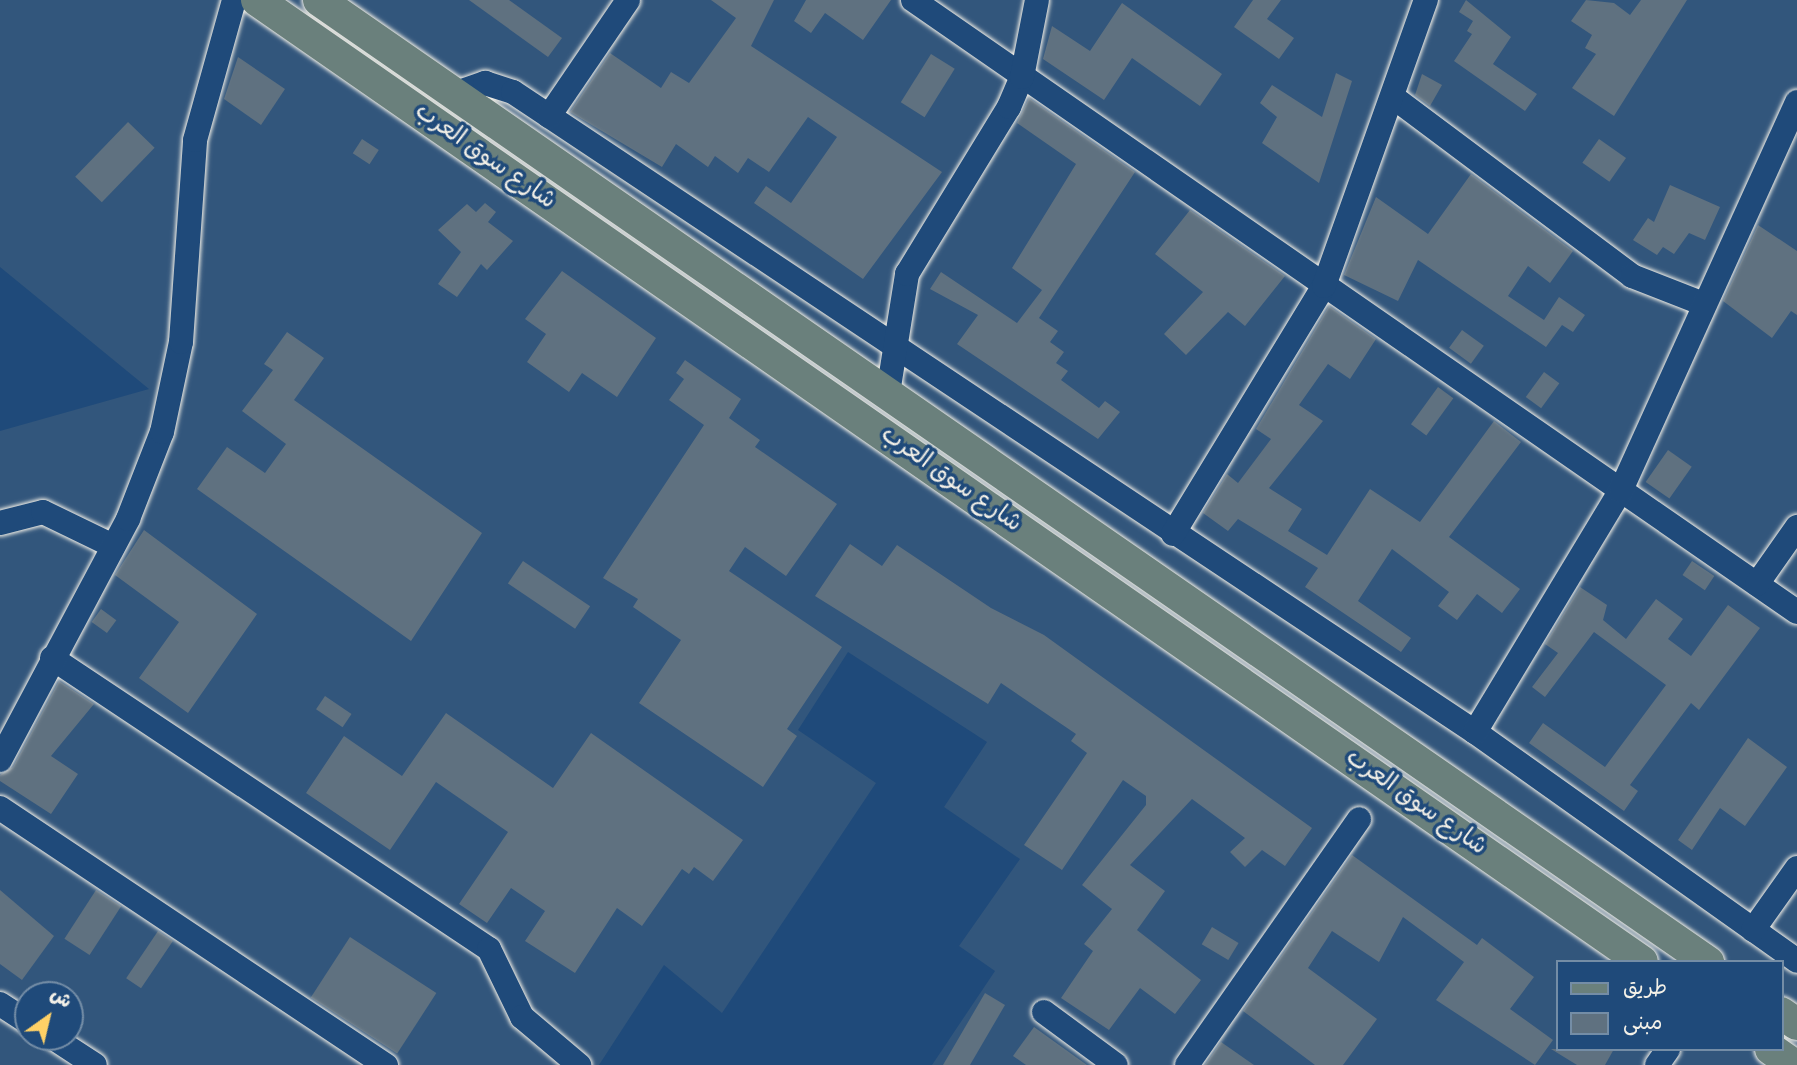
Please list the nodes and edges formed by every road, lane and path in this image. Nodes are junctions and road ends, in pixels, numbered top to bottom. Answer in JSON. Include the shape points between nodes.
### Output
{"nodes":[{"id":1,"x":234,"y":0,"type":"edge"},
{"id":2,"x":257,"y":0,"type":"edge"},
{"id":3,"x":319,"y":0,"type":"edge"},
{"id":4,"x":628,"y":0,"type":"edge"},
{"id":5,"x":913,"y":0,"type":"edge"},
{"id":6,"x":1037,"y":0,"type":"edge"},
{"id":7,"x":1426,"y":0,"type":"edge"},
{"id":8,"x":1022,"y":76,"type":"junction"},
{"id":9,"x":456,"y":93,"type":"junction"},
{"id":10,"x":1393,"y":97,"type":"junction"},
{"id":11,"x":1797,"y":102,"type":"edge"},
{"id":12,"x":549,"y":116,"type":"junction"},
{"id":13,"x":1324,"y":286,"type":"junction"},
{"id":14,"x":1704,"y":304,"type":"junction"},
{"id":15,"x":896,"y":346,"type":"junction"},
{"id":16,"x":888,"y":393,"type":"junction"},
{"id":17,"x":1621,"y":490,"type":"junction"},
{"id":18,"x":0,"y":523,"type":"edge"},
{"id":19,"x":1797,"y":527,"type":"edge"},
{"id":20,"x":1173,"y":534,"type":"junction"},
{"id":21,"x":113,"y":546,"type":"junction"},
{"id":22,"x":1757,"y":584,"type":"junction"},
{"id":23,"x":1797,"y":612,"type":"edge"},
{"id":24,"x":52,"y":658,"type":"junction"},
{"id":25,"x":1475,"y":732,"type":"junction"},
{"id":26,"x":0,"y":760,"type":"edge"},
{"id":27,"x":0,"y":808,"type":"edge"},
{"id":28,"x":1359,"y":819,"type":"dead end"},
{"id":29,"x":1797,"y":868,"type":"edge"},
{"id":30,"x":1753,"y":930,"type":"junction"},
{"id":31,"x":1639,"y":960,"type":"edge"},
{"id":32,"x":1705,"y":960,"type":"edge"},
{"id":33,"x":1797,"y":961,"type":"edge"},
{"id":34,"x":1044,"y":1012,"type":"dead end"},
{"id":35,"x":74,"y":1051,"type":"edge"},
{"id":36,"x":1774,"y":1051,"type":"edge"},
{"id":37,"x":95,"y":1065,"type":"edge"},
{"id":38,"x":386,"y":1065,"type":"edge"},
{"id":39,"x":579,"y":1065,"type":"edge"},
{"id":40,"x":1116,"y":1065,"type":"edge"},
{"id":41,"x":1187,"y":1065,"type":"edge"},
{"id":42,"x":1794,"y":1065,"type":"edge"}],
"edges":[{"from":1,"to":21,"type":"street","via":[[195,140],[171,403]]},
{"from":2,"to":31,"type":"main road","name":"شارع سوق العرب"},
{"from":3,"to":9,"type":"main road"},
{"from":4,"to":12,"type":"street"},
{"from":5,"to":8,"type":"street"},
{"from":6,"to":8,"type":"street"},
{"from":7,"to":10,"type":"street"},
{"from":8,"to":13,"type":"street"},
{"from":8,"to":15,"type":"street","via":[[993,137],[914,257],[898,309]]},
{"from":9,"to":12,"type":"street","via":[[495,84]]},
{"from":9,"to":16,"type":"main road"},
{"from":10,"to":13,"type":"street"},
{"from":10,"to":14,"type":"street","via":[[1632,276]]},
{"from":11,"to":14,"type":"street"},
{"from":12,"to":15,"type":"street"},
{"from":13,"to":17,"type":"street"},
{"from":13,"to":20,"type":"street"},
{"from":14,"to":17,"type":"street"},
{"from":15,"to":16,"type":"street"},
{"from":15,"to":20,"type":"street"},
{"from":16,"to":32,"type":"main road"},
{"from":17,"to":22,"type":"street"},
{"from":17,"to":25,"type":"street"},
{"from":18,"to":21,"type":"street","via":[[43,512]]},
{"from":19,"to":22,"type":"street"},
{"from":20,"to":25,"type":"street"},
{"from":21,"to":24,"type":"street"},
{"from":22,"to":23,"type":"street"},
{"from":24,"to":26,"type":"street"},
{"from":24,"to":39,"type":"street","via":[[489,948],[522,1017]]},
{"from":25,"to":30,"type":"street"},
{"from":27,"to":38,"type":"street"},
{"from":28,"to":41,"type":"street"},
{"from":29,"to":30,"type":"street"},
{"from":30,"to":33,"type":"street"},
{"from":34,"to":40,"type":"street"},
{"from":35,"to":37,"type":"street"},
{"from":36,"to":42,"type":"main road"}]}
